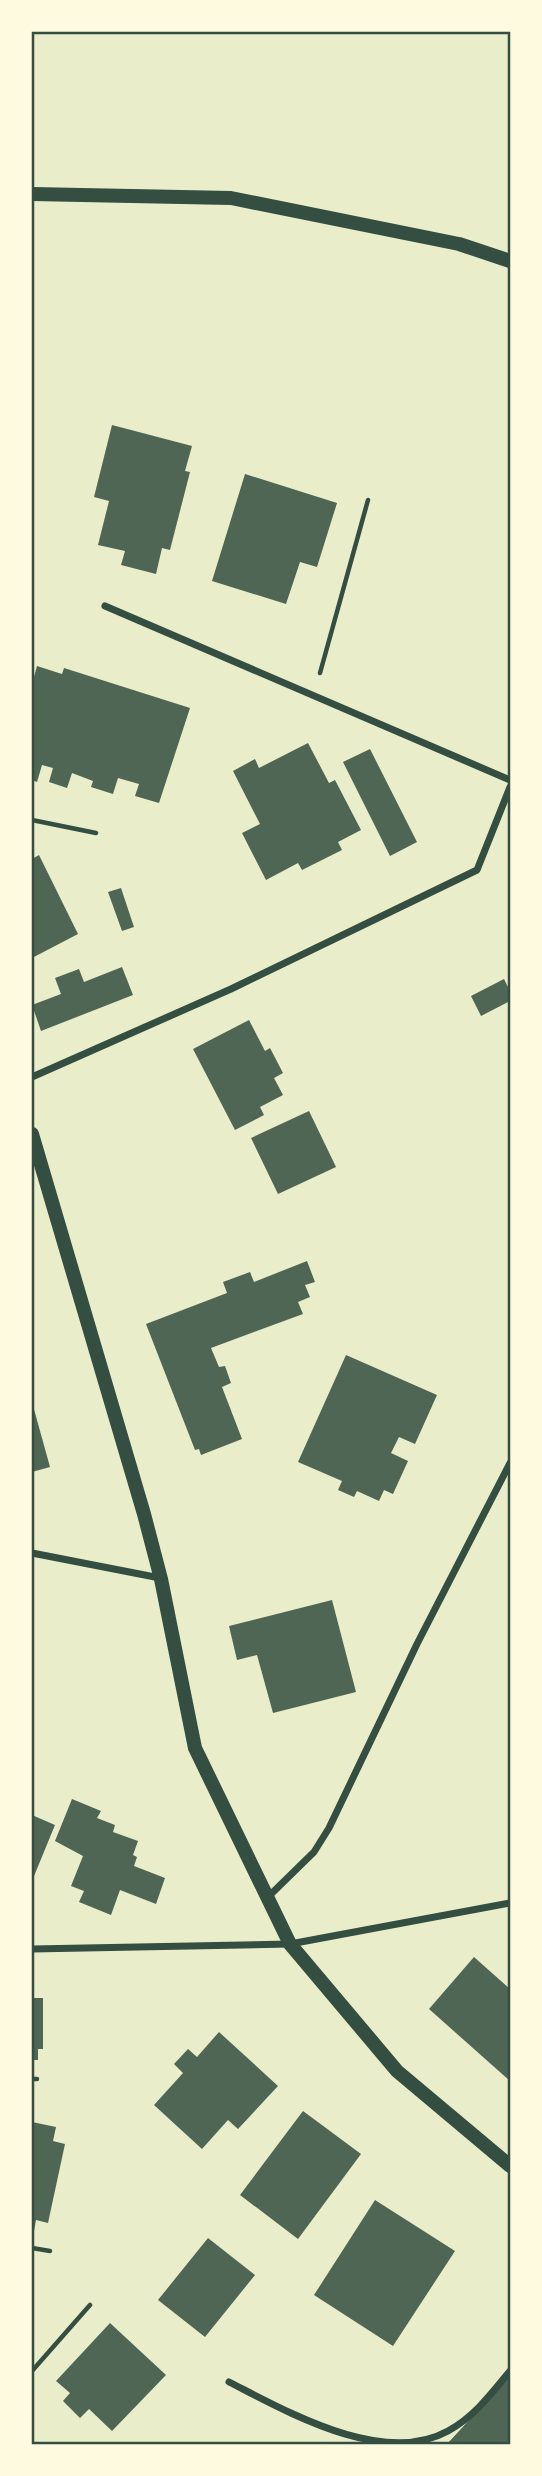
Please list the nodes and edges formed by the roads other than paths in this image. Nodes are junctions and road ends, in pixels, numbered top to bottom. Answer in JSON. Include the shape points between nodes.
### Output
{"nodes":[{"id":1,"x":32,"y":194,"type":"edge"},
{"id":2,"x":510,"y":261,"type":"edge"},
{"id":3,"x":105,"y":606,"type":"dead end"},
{"id":4,"x":510,"y":780,"type":"edge"},
{"id":5,"x":510,"y":786,"type":"edge"},
{"id":6,"x":32,"y":1077,"type":"edge"},
{"id":7,"x":32,"y":1134,"type":"edge"},
{"id":8,"x":510,"y":1463,"type":"edge"},
{"id":9,"x":32,"y":1553,"type":"edge"},
{"id":10,"x":161,"y":1578,"type":"junction"},
{"id":11,"x":267,"y":1898,"type":"junction"},
{"id":12,"x":510,"y":1903,"type":"edge"},
{"id":13,"x":290,"y":1944,"type":"junction"},
{"id":14,"x":32,"y":1949,"type":"edge"},
{"id":15,"x":510,"y":2166,"type":"edge"},
{"id":16,"x":510,"y":2371,"type":"edge"},
{"id":17,"x":229,"y":2382,"type":"dead end"}],
"edges":[{"from":1,"to":2,"type":"main road","via":[[232,198],[459,244]]},
{"from":3,"to":4,"type":"street"},
{"from":5,"to":6,"type":"street","via":[[477,870],[231,989]]},
{"from":7,"to":10,"type":"main road"},
{"from":8,"to":11,"type":"street","via":[[329,1828],[314,1852]]},
{"from":9,"to":10,"type":"street"},
{"from":10,"to":11,"type":"main road","via":[[195,1748]]},
{"from":11,"to":13,"type":"main road"},
{"from":12,"to":13,"type":"street"},
{"from":13,"to":14,"type":"street"},
{"from":13,"to":15,"type":"main road","via":[[397,2071]]},
{"from":16,"to":17,"type":"street","via":[[483,2404],[447,2432],[402,2444],[346,2435]]}]}
